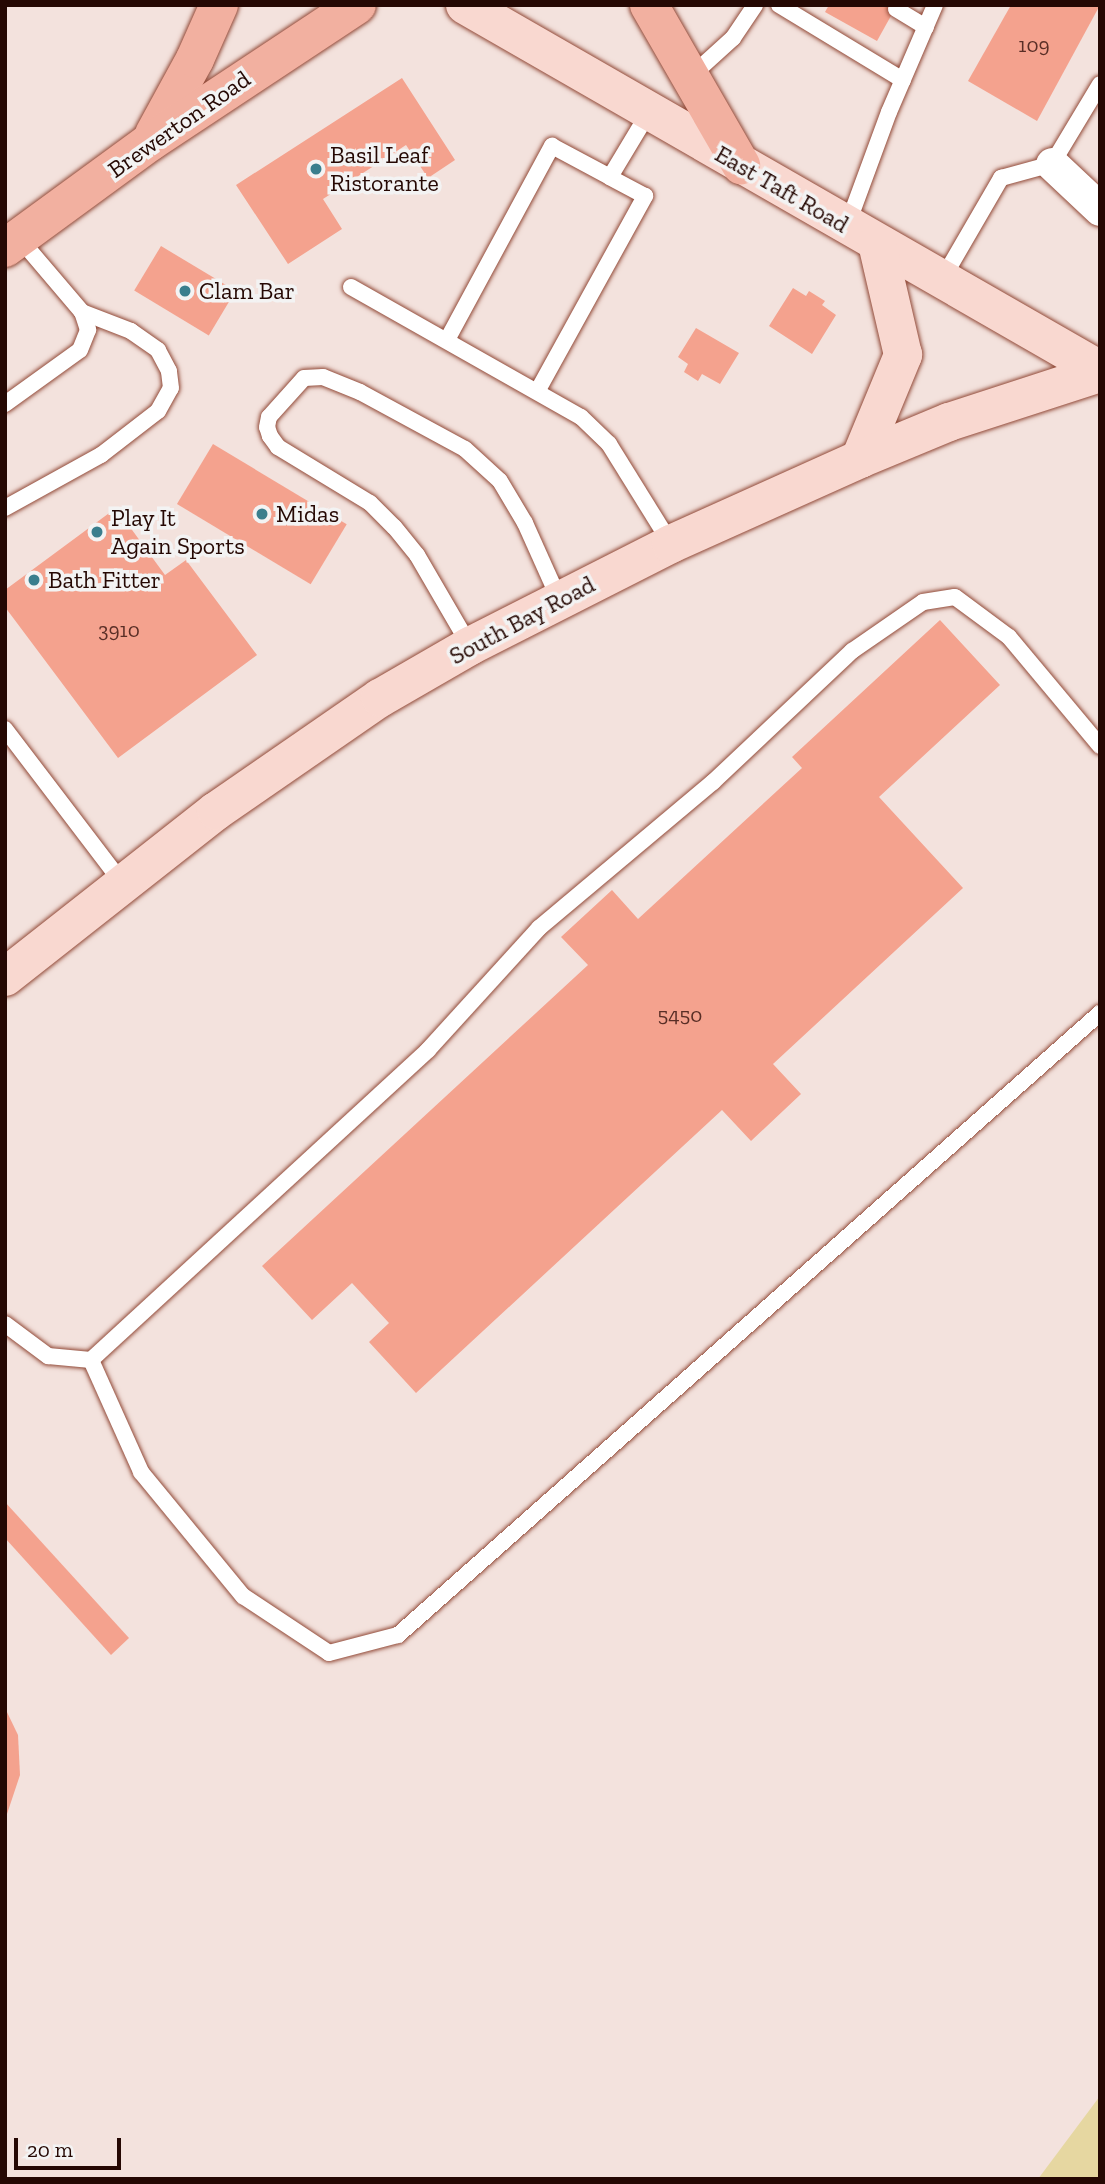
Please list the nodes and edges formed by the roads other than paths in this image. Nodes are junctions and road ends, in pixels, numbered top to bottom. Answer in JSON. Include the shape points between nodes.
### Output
{"nodes":[{"id":1,"x":219,"y":5,"type":"edge"},
{"id":2,"x":357,"y":5,"type":"edge"},
{"id":3,"x":466,"y":5,"type":"edge"},
{"id":4,"x":649,"y":5,"type":"edge"},
{"id":5,"x":755,"y":5,"type":"edge"},
{"id":6,"x":779,"y":5,"type":"edge"},
{"id":7,"x":935,"y":5,"type":"edge"},
{"id":8,"x":895,"y":9,"type":"dead end"},
{"id":9,"x":926,"y":27,"type":"junction"},
{"id":10,"x":690,"y":76,"type":"junction"},
{"id":11,"x":903,"y":80,"type":"junction"},
{"id":12,"x":1100,"y":84,"type":"edge"},
{"id":13,"x":649,"y":112,"type":"junction"},
{"id":14,"x":150,"y":142,"type":"junction"},
{"id":15,"x":1052,"y":164,"type":"junction"},
{"id":16,"x":741,"y":165,"type":"junction"},
{"id":17,"x":610,"y":177,"type":"junction"},
{"id":18,"x":1100,"y":209,"type":"edge"},
{"id":19,"x":862,"y":234,"type":"junction"},
{"id":20,"x":12,"y":243,"type":"edge"},
{"id":21,"x":943,"y":278,"type":"junction"},
{"id":22,"x":351,"y":288,"type":"dead end"},
{"id":23,"x":82,"y":312,"type":"junction"},
{"id":24,"x":447,"y":340,"type":"junction"},
{"id":25,"x":1100,"y":372,"type":"edge"},
{"id":26,"x":538,"y":390,"type":"junction"},
{"id":27,"x":5,"y":404,"type":"edge"},
{"id":28,"x":860,"y":459,"type":"junction"},
{"id":29,"x":5,"y":508,"type":"edge"},
{"id":30,"x":671,"y":544,"type":"junction"},
{"id":31,"x":559,"y":599,"type":"junction"},
{"id":32,"x":470,"y":646,"type":"junction"},
{"id":33,"x":5,"y":729,"type":"edge"},
{"id":34,"x":1100,"y":746,"type":"edge"},
{"id":35,"x":123,"y":884,"type":"junction"},
{"id":36,"x":5,"y":977,"type":"edge"},
{"id":37,"x":1100,"y":1013,"type":"edge"},
{"id":38,"x":5,"y":1324,"type":"edge"},
{"id":39,"x":90,"y":1360,"type":"junction"}],
"edges":[{"from":1,"to":14,"type":"main road"},
{"from":2,"to":14,"type":"main road","name":"Brewerton Road"},
{"from":3,"to":13,"type":"main road","name":"East Taft Road"},
{"from":4,"to":10,"type":"main road"},
{"from":5,"to":10,"type":"lane","via":[[733,38]]},
{"from":6,"to":11,"type":"lane"},
{"from":7,"to":9,"type":"lane"},
{"from":8,"to":9,"type":"lane"},
{"from":9,"to":11,"type":"lane"},
{"from":10,"to":16,"type":"main road"},
{"from":11,"to":19,"type":"lane"},
{"from":12,"to":15,"type":"lane"},
{"from":13,"to":16,"type":"main road","name":"East Taft Road"},
{"from":13,"to":17,"type":"lane"},
{"from":14,"to":20,"type":"main road","name":"Brewerton Road"},
{"from":15,"to":18,"type":"street"},
{"from":15,"to":21,"type":"lane","via":[[1001,178]]},
{"from":16,"to":19,"type":"main road","name":"East Taft Road"},
{"from":17,"to":24,"type":"lane","via":[[552,146]]},
{"from":17,"to":26,"type":"lane","via":[[645,197]]},
{"from":19,"to":21,"type":"main road","name":"East Taft Road"},
{"from":19,"to":28,"type":"main road","via":[[904,355]]},
{"from":20,"to":23,"type":"lane"},
{"from":21,"to":25,"type":"main road","name":"East Taft Road"},
{"from":22,"to":24,"type":"lane"},
{"from":23,"to":27,"type":"lane","via":[[88,330],[80,350]]},
{"from":23,"to":29,"type":"lane","via":[[131,331],[158,350],[169,370],[170,388],[158,411],[101,455]]},
{"from":24,"to":26,"type":"lane"},
{"from":25,"to":28,"type":"main road","name":"South Bay Road","via":[[949,422]]},
{"from":26,"to":30,"type":"lane","via":[[581,417],[609,444]]},
{"from":28,"to":30,"type":"main road","name":"South Bay Road"},
{"from":30,"to":31,"type":"main road","name":"South Bay Road"},
{"from":31,"to":32,"type":"main road","name":"South Bay Road"},
{"from":31,"to":32,"type":"lane","via":[[525,523],[500,481],[465,449],[360,392],[323,377],[304,378],[269,417],[270,436],[278,447],[370,503],[394,527],[418,555]]},
{"from":32,"to":35,"type":"main road","name":"South Bay Road","via":[[380,698],[249,788]]},
{"from":33,"to":35,"type":"lane"},
{"from":34,"to":39,"type":"lane","via":[[1009,637],[955,597],[923,602],[852,651],[713,782],[539,928],[428,1050]]},
{"from":35,"to":36,"type":"main road","name":"South Bay Road"},
{"from":37,"to":39,"type":"lane","via":[[398,1635],[328,1653],[243,1596],[141,1472]]},
{"from":38,"to":39,"type":"lane","via":[[48,1356]]}]}
